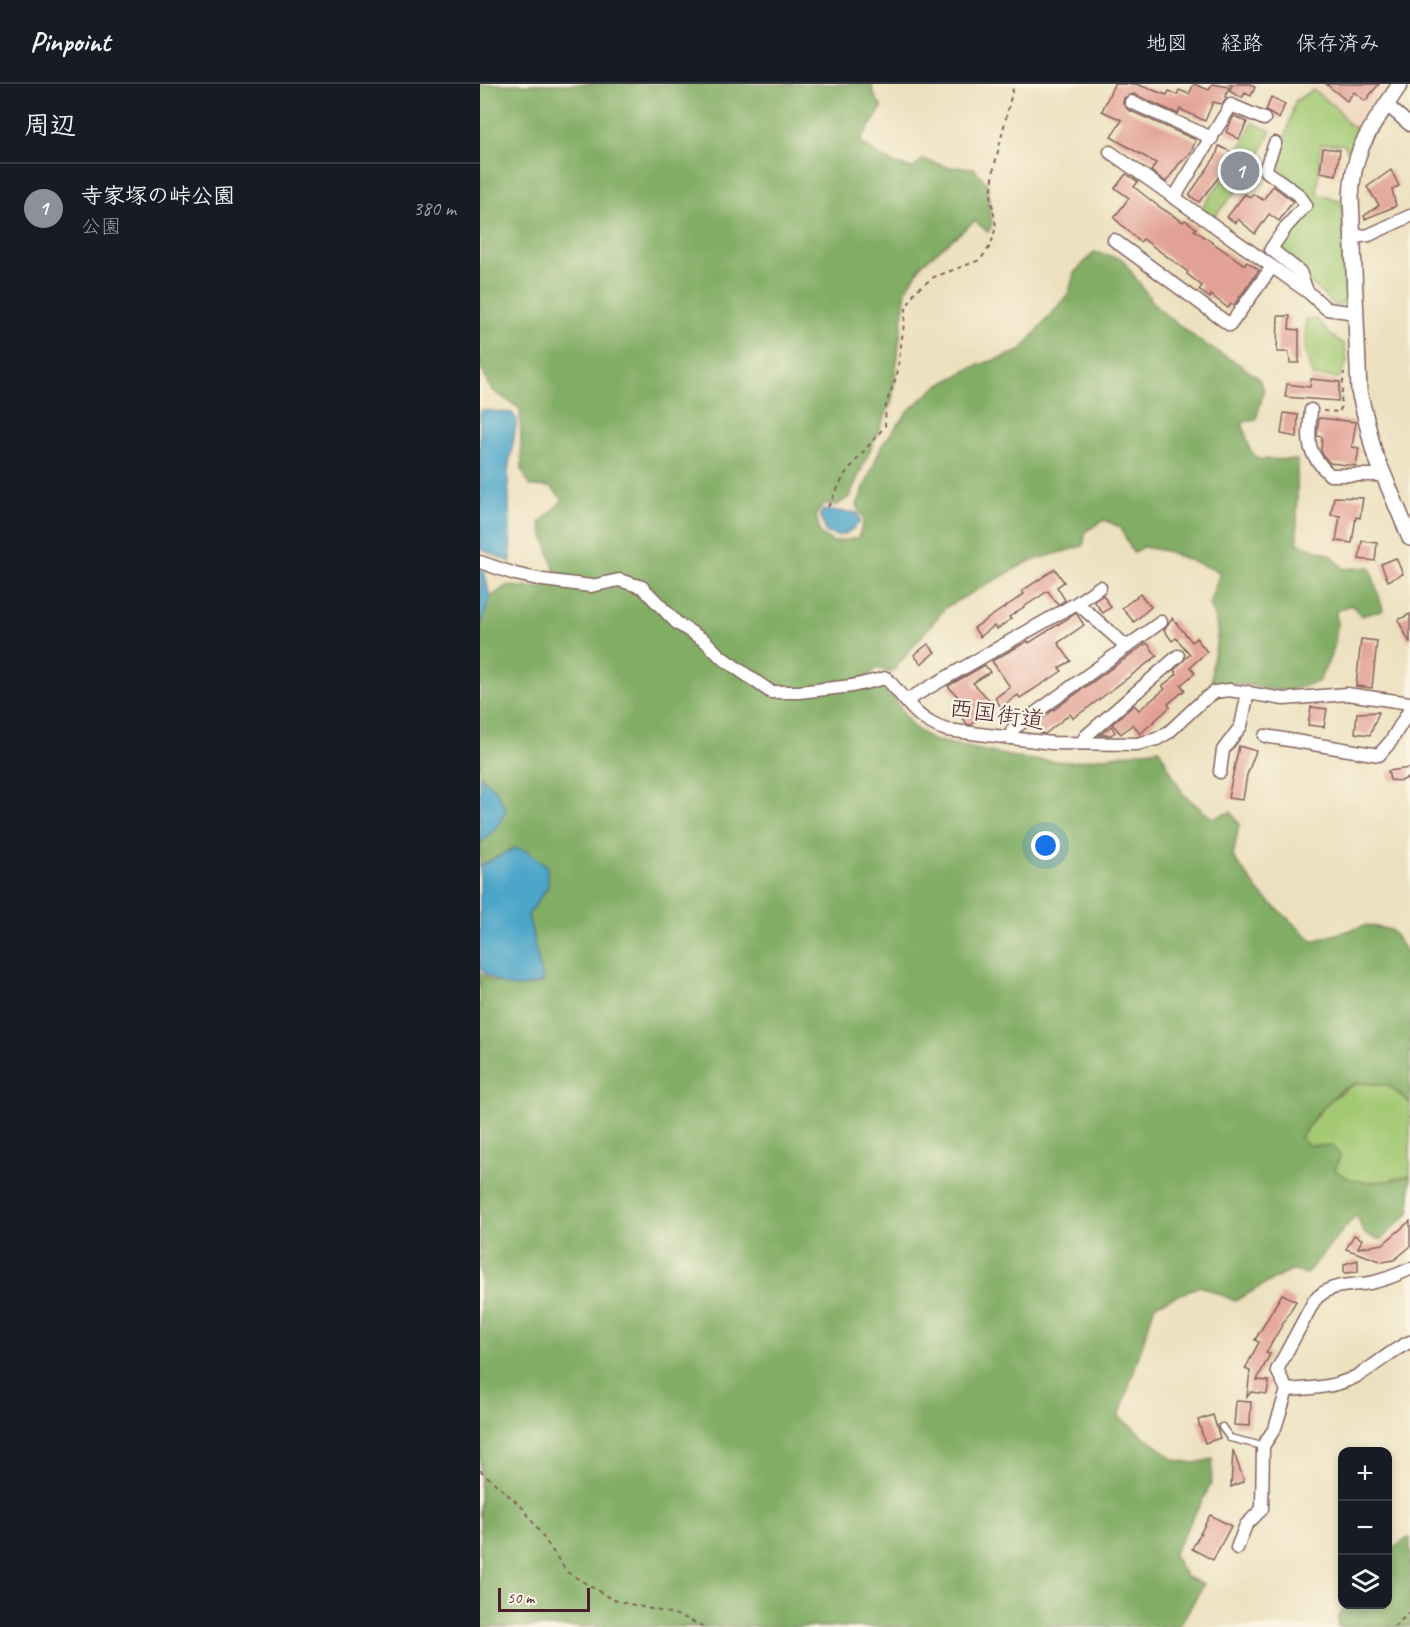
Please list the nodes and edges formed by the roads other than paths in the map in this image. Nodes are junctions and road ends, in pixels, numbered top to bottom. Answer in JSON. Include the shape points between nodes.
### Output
{"nodes":[{"id":1,"x":1400,"y":84,"type":"edge"},
{"id":2,"x":1131,"y":102,"type":"dead end"},
{"id":3,"x":1387,"y":105,"type":"junction"},
{"id":4,"x":1264,"y":119,"type":"dead end"},
{"id":5,"x":1410,"y":125,"type":"edge"},
{"id":6,"x":1212,"y":138,"type":"junction"},
{"id":7,"x":1275,"y":143,"type":"dead end"},
{"id":8,"x":1110,"y":152,"type":"dead end"},
{"id":9,"x":1174,"y":198,"type":"junction"},
{"id":10,"x":1410,"y":216,"type":"edge"},
{"id":11,"x":1353,"y":237,"type":"junction"},
{"id":12,"x":1114,"y":240,"type":"dead end"},
{"id":13,"x":1272,"y":267,"type":"junction"},
{"id":14,"x":1308,"y":292,"type":"junction"},
{"id":15,"x":1356,"y":313,"type":"junction"},
{"id":16,"x":1311,"y":410,"type":"road end"},
{"id":17,"x":1384,"y":476,"type":"junction"},
{"id":18,"x":1406,"y":515,"type":"edge"},
{"id":19,"x":1410,"y":538,"type":"edge"},
{"id":20,"x":480,"y":562,"type":"edge"},
{"id":21,"x":1100,"y":587,"type":"dead end"},
{"id":22,"x":1077,"y":603,"type":"junction"},
{"id":23,"x":1161,"y":622,"type":"dead end"},
{"id":24,"x":1127,"y":647,"type":"junction"},
{"id":25,"x":1178,"y":656,"type":"dead end"},
{"id":26,"x":1248,"y":692,"type":"junction"},
{"id":27,"x":907,"y":700,"type":"junction"},
{"id":28,"x":1410,"y":703,"type":"edge"},
{"id":29,"x":1410,"y":709,"type":"edge"},
{"id":30,"x":1265,"y":736,"type":"dead end"},
{"id":31,"x":1010,"y":738,"type":"junction"},
{"id":32,"x":1082,"y":743,"type":"junction"},
{"id":33,"x":1220,"y":772,"type":"dead end"},
{"id":34,"x":1410,"y":1269,"type":"edge"},
{"id":35,"x":1410,"y":1342,"type":"edge"},
{"id":36,"x":1287,"y":1390,"type":"junction"},
{"id":37,"x":1222,"y":1427,"type":"dead end"},
{"id":38,"x":1263,"y":1446,"type":"junction"},
{"id":39,"x":1237,"y":1548,"type":"dead end"}],
"edges":[{"from":1,"to":3,"type":"street"},
{"from":2,"to":6,"type":"street"},
{"from":3,"to":5,"type":"street"},
{"from":3,"to":11,"type":"street","via":[[1354,162]]},
{"from":4,"to":6,"type":"street","via":[[1232,105]]},
{"from":6,"to":9,"type":"street"},
{"from":7,"to":14,"type":"street","via":[[1265,170],[1299,195],[1306,206],[1271,249],[1300,272]]},
{"from":8,"to":9,"type":"street"},
{"from":9,"to":13,"type":"street"},
{"from":10,"to":11,"type":"street","via":[[1369,235]]},
{"from":11,"to":15,"type":"street"},
{"from":12,"to":13,"type":"street","via":[[1230,325]]},
{"from":13,"to":14,"type":"street"},
{"from":14,"to":15,"type":"street","via":[[1327,309]]},
{"from":15,"to":17,"type":"street","via":[[1359,391]]},
{"from":16,"to":17,"type":"street","via":[[1308,446],[1330,475]]},
{"from":17,"to":18,"type":"street"},
{"from":18,"to":19,"type":"street"},
{"from":20,"to":27,"type":"street","name":"西国街道","via":[[543,580],[591,586],[619,580],[642,588],[677,623],[771,692],[842,688],[886,678]]},
{"from":21,"to":22,"type":"street"},
{"from":22,"to":24,"type":"street"},
{"from":22,"to":27,"type":"street"},
{"from":23,"to":24,"type":"street"},
{"from":24,"to":31,"type":"street","via":[[1013,729]]},
{"from":25,"to":32,"type":"street"},
{"from":26,"to":28,"type":"street","name":"西国街道","via":[[1284,699],[1347,694]]},
{"from":26,"to":32,"type":"street","name":"西国街道","via":[[1215,692],[1157,739],[1137,744]]},
{"from":26,"to":33,"type":"street","via":[[1241,726],[1222,750]]},
{"from":27,"to":31,"type":"street","name":"西国街道","via":[[917,715],[931,725]]},
{"from":29,"to":30,"type":"street","via":[[1379,755]]},
{"from":31,"to":32,"type":"street","name":"西国街道"},
{"from":34,"to":36,"type":"street","via":[[1322,1292],[1277,1370]]},
{"from":35,"to":36,"type":"street","via":[[1357,1376],[1330,1387]]},
{"from":36,"to":38,"type":"street","via":[[1275,1428]]},
{"from":37,"to":38,"type":"lane","via":[[1230,1437]]},
{"from":38,"to":39,"type":"street","via":[[1262,1509],[1246,1525]]}]}
